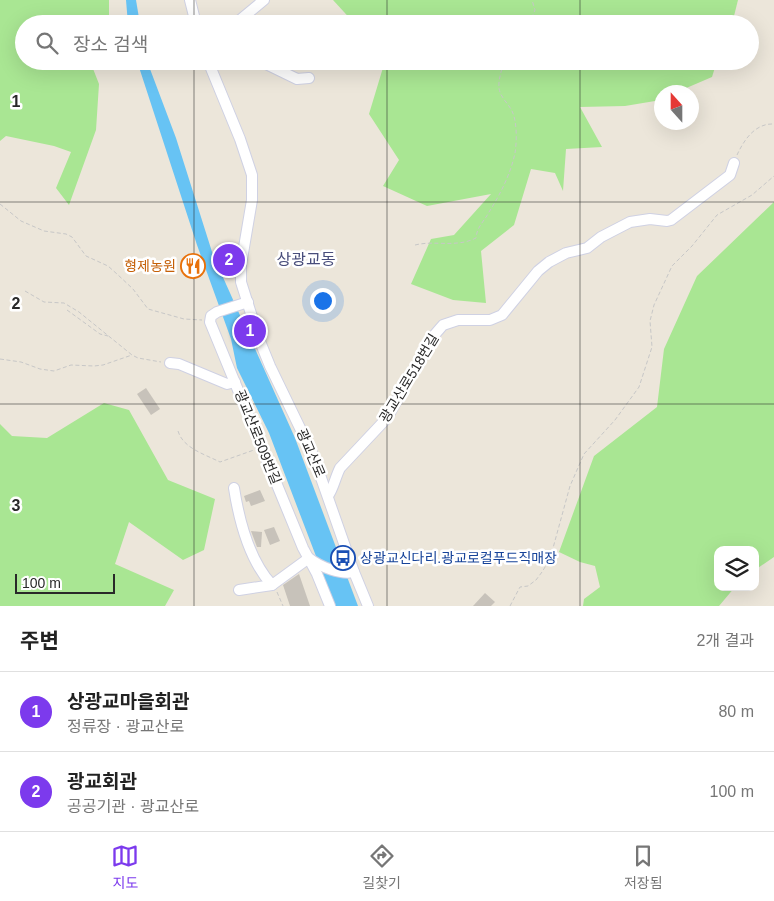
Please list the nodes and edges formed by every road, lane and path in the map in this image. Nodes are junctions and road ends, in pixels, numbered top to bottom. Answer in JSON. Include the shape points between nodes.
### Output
{"nodes":[{"id":1,"x":190,"y":0,"type":"edge"},
{"id":2,"x":264,"y":0,"type":"edge"},
{"id":3,"x":532,"y":0,"type":"edge"},
{"id":4,"x":194,"y":15,"type":"edge"},
{"id":5,"x":246,"y":15,"type":"edge"},
{"id":6,"x":534,"y":15,"type":"edge"},
{"id":7,"x":212,"y":70,"type":"edge"},
{"id":8,"x":278,"y":70,"type":"edge"},
{"id":9,"x":502,"y":70,"type":"edge"},
{"id":10,"x":309,"y":78,"type":"dead end"},
{"id":11,"x":774,"y":124,"type":"edge"},
{"id":12,"x":734,"y":164,"type":"joint"},
{"id":13,"x":774,"y":176,"type":"edge"},
{"id":14,"x":0,"y":204,"type":"edge"},
{"id":15,"x":414,"y":245,"type":"dead end"},
{"id":16,"x":25,"y":291,"type":"dead end"},
{"id":17,"x":243,"y":303,"type":"junction"},
{"id":18,"x":67,"y":310,"type":"dead end"},
{"id":19,"x":213,"y":316,"type":"junction"},
{"id":20,"x":108,"y":336,"type":"junction"},
{"id":21,"x":132,"y":355,"type":"junction"},
{"id":22,"x":0,"y":359,"type":"edge"},
{"id":23,"x":170,"y":363,"type":"joint"},
{"id":24,"x":235,"y":382,"type":"junction"},
{"id":25,"x":178,"y":430,"type":"dead end"},
{"id":26,"x":262,"y":446,"type":"junction"},
{"id":27,"x":234,"y":488,"type":"dead end"},
{"id":28,"x":328,"y":496,"type":"junction"},
{"id":29,"x":313,"y":561,"type":"junction"},
{"id":30,"x":351,"y":573,"type":"junction"},
{"id":31,"x":272,"y":585,"type":"junction"},
{"id":32,"x":239,"y":590,"type":"dead end"},
{"id":33,"x":283,"y":606,"type":"edge"},
{"id":34,"x":330,"y":606,"type":"edge"},
{"id":35,"x":368,"y":606,"type":"edge"},
{"id":36,"x":510,"y":606,"type":"edge"}],
"edges":[{"from":1,"to":4,"type":"street"},
{"from":2,"to":5,"type":"street"},
{"from":3,"to":6,"type":"path","via":[[536,10]]},
{"from":7,"to":17,"type":"street","name":"광교산로","via":[[252,175],[252,200],[241,265]]},
{"from":8,"to":10,"type":"street","via":[[297,79]]},
{"from":9,"to":15,"type":"path","via":[[499,87],[512,111],[516,136],[510,168],[496,199],[476,230],[476,238],[458,244]]},
{"from":11,"to":12,"type":"path","via":[[761,126],[749,135]]},
{"from":12,"to":28,"type":"street","name":"광교산로518번길","via":[[730,175],[671,220],[630,222],[586,248],[549,262],[502,315],[490,320],[458,320],[438,329],[387,418],[340,468]]},
{"from":13,"to":36,"type":"path","via":[[752,195],[717,215],[672,266],[654,305],[650,322],[652,347],[639,387],[584,454],[570,486],[550,558],[536,580],[528,586],[520,586]]},
{"from":14,"to":19,"type":"path","via":[[44,232],[72,236],[86,256],[108,266],[148,309],[191,320]]},
{"from":16,"to":20,"type":"path","via":[[44,302],[64,303]]},
{"from":17,"to":19,"type":"street"},
{"from":17,"to":28,"type":"street","name":"광교산로","via":[[313,455]]},
{"from":18,"to":20,"type":"path","via":[[100,334]]},
{"from":19,"to":24,"type":"street","name":"광교산로509번길"},
{"from":20,"to":21,"type":"path"},
{"from":21,"to":22,"type":"path","via":[[103,365],[71,364],[51,371]]},
{"from":21,"to":23,"type":"path"},
{"from":23,"to":24,"type":"street","via":[[227,384]]},
{"from":24,"to":26,"type":"street","name":"광교산로509번길"},
{"from":25,"to":26,"type":"path","via":[[185,443],[220,462]]},
{"from":26,"to":29,"type":"street","name":"광교산로509번길","via":[[303,548]]},
{"from":27,"to":31,"type":"street","via":[[252,554]]},
{"from":28,"to":30,"type":"street","name":"광교산로"},
{"from":29,"to":30,"type":"street"},
{"from":29,"to":31,"type":"street","via":[[304,563]]},
{"from":29,"to":34,"type":"street","name":"광교산로509번길"},
{"from":30,"to":35,"type":"street","name":"광교산로"},
{"from":31,"to":32,"type":"street"},
{"from":31,"to":33,"type":"path"}]}
